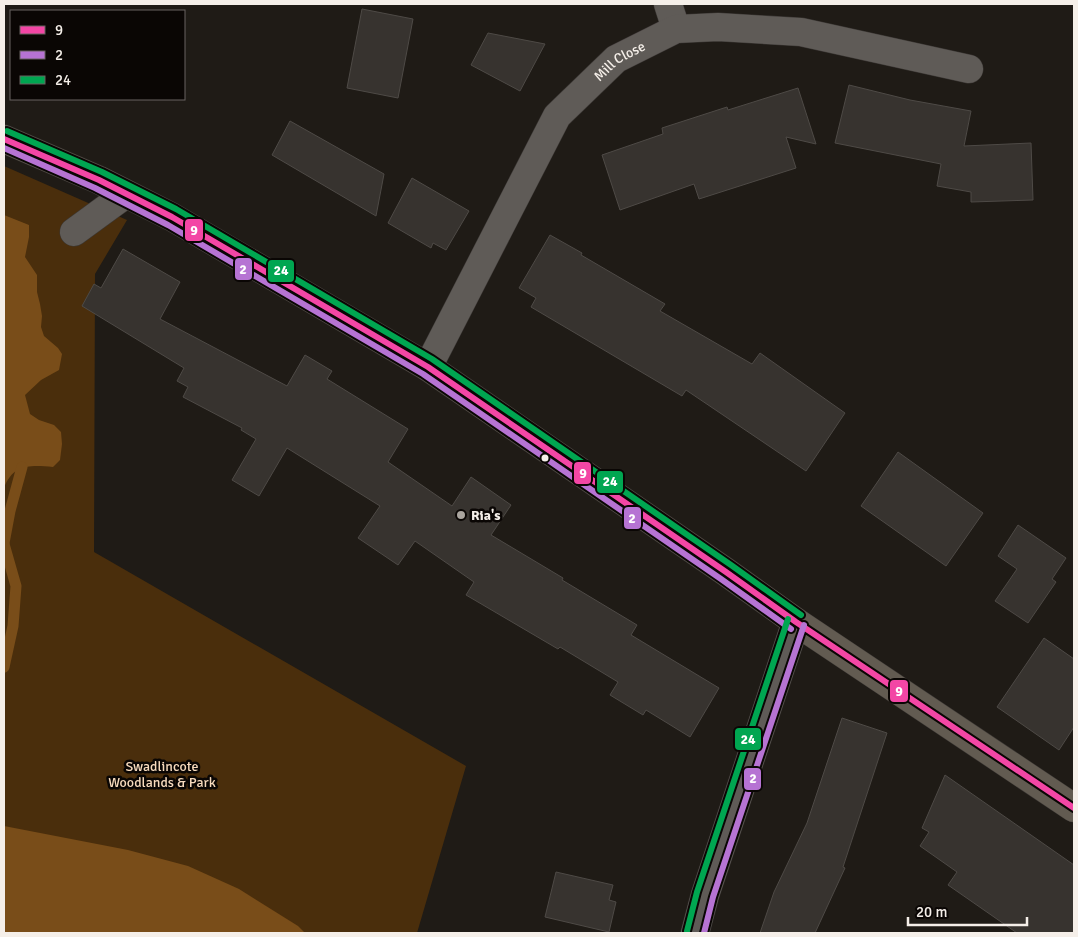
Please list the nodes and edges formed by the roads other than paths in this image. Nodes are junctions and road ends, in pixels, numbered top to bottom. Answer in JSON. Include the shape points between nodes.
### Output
{"nodes":[{"id":1,"x":672,"y":16,"type":"edge"},
{"id":2,"x":969,"y":69,"type":"dead end"},
{"id":3,"x":4,"y":139,"type":"edge"},
{"id":4,"x":126,"y":194,"type":"junction"},
{"id":5,"x":74,"y":232,"type":"dead end"},
{"id":6,"x":428,"y":367,"type":"junction"},
{"id":7,"x":796,"y":622,"type":"junction"},
{"id":8,"x":1074,"y":808,"type":"edge"},
{"id":9,"x":695,"y":933,"type":"edge"}],
"edges":[{"from":1,"to":2,"type":"street","name":"Mill Close","via":[[718,27],[801,32]]},
{"from":1,"to":6,"type":"street","name":"Mill Close","via":[[616,58],[557,116]]},
{"from":3,"to":4,"type":"main road"},
{"from":4,"to":5,"type":"street"},
{"from":4,"to":6,"type":"main road","via":[[172,217]]},
{"from":6,"to":7,"type":"main road"},
{"from":7,"to":8,"type":"main road"},
{"from":7,"to":9,"type":"street"}]}
